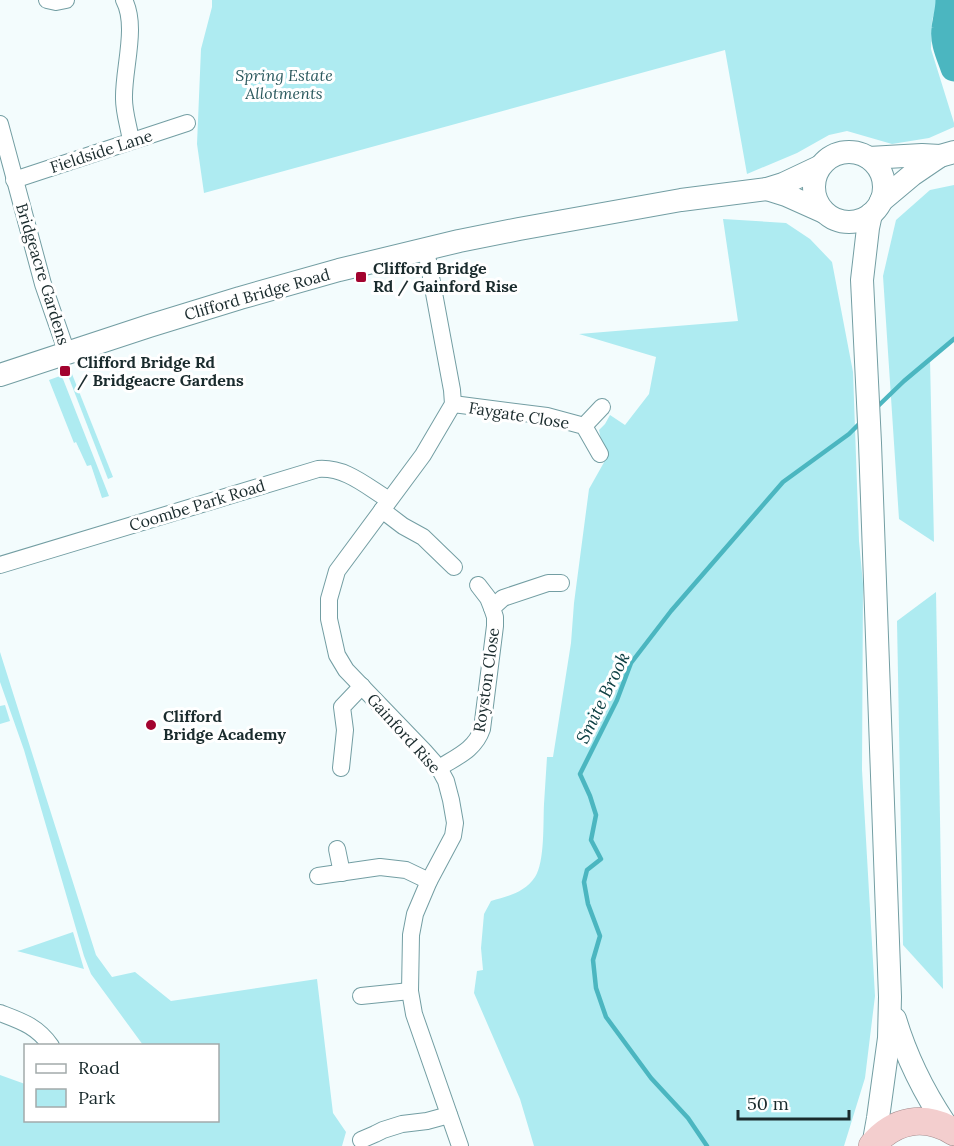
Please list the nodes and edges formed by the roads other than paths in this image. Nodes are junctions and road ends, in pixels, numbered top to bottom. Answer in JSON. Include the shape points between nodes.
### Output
{"nodes":[{"id":1,"x":47,"y":0,"type":"edge"},
{"id":2,"x":66,"y":0,"type":"edge"},
{"id":3,"x":124,"y":0,"type":"edge"},
{"id":4,"x":187,"y":123,"type":"dead end"},
{"id":5,"x":0,"y":124,"type":"edge"},
{"id":6,"x":131,"y":141,"type":"junction"},
{"id":7,"x":947,"y":154,"type":"edge"},
{"id":8,"x":869,"y":158,"type":"junction"},
{"id":9,"x":819,"y":167,"type":"junction"},
{"id":10,"x":14,"y":180,"type":"junction"},
{"id":11,"x":767,"y":189,"type":"junction"},
{"id":12,"x":876,"y":208,"type":"junction"},
{"id":13,"x":829,"y":216,"type":"junction"},
{"id":14,"x":426,"y":250,"type":"junction"},
{"id":15,"x":862,"y":280,"type":"junction"},
{"id":16,"x":67,"y":353,"type":"junction"},
{"id":17,"x":0,"y":375,"type":"edge"},
{"id":18,"x":453,"y":404,"type":"junction"},
{"id":19,"x":602,"y":407,"type":"dead end"},
{"id":20,"x":584,"y":426,"type":"junction"},
{"id":21,"x":600,"y":454,"type":"dead end"},
{"id":22,"x":385,"y":505,"type":"junction"},
{"id":23,"x":0,"y":565,"type":"edge"},
{"id":24,"x":454,"y":567,"type":"dead end"},
{"id":25,"x":561,"y":583,"type":"dead end"},
{"id":26,"x":478,"y":585,"type":"dead end"},
{"id":27,"x":492,"y":608,"type":"junction"},
{"id":28,"x":362,"y":686,"type":"junction"},
{"id":29,"x":341,"y":768,"type":"dead end"},
{"id":30,"x":438,"y":768,"type":"junction"},
{"id":31,"x":337,"y":849,"type":"dead end"},
{"id":32,"x":342,"y":873,"type":"junction"},
{"id":33,"x":318,"y":876,"type":"dead end"},
{"id":34,"x":429,"y":881,"type":"junction"},
{"id":35,"x":410,"y":991,"type":"junction"},
{"id":36,"x":361,"y":996,"type":"dead end"},
{"id":37,"x":890,"y":997,"type":"junction"},
{"id":38,"x":0,"y":1013,"type":"edge"},
{"id":39,"x":50,"y":1044,"type":"edge"},
{"id":40,"x":449,"y":1115,"type":"junction"},
{"id":41,"x":951,"y":1130,"type":"edge"},
{"id":42,"x":361,"y":1140,"type":"dead end"},
{"id":43,"x":460,"y":1146,"type":"edge"},
{"id":44,"x":873,"y":1146,"type":"edge"}],
"edges":[{"from":1,"to":2,"type":"street"},
{"from":3,"to":6,"type":"street","via":[[129,46],[124,97]]},
{"from":4,"to":6,"type":"street","name":"Fieldside Lane"},
{"from":5,"to":10,"type":"street","name":"Bridgeacre Gardens"},
{"from":6,"to":10,"type":"street","name":"Fieldside Lane"},
{"from":7,"to":8,"type":"main road"},
{"from":7,"to":12,"type":"main road","via":[[912,175]]},
{"from":8,"to":9,"type":"main road","via":[[844,152]]},
{"from":8,"to":12,"type":"main road","via":[[883,178],[884,189]]},
{"from":9,"to":11,"type":"main road","name":"Clifford Bridge Road"},
{"from":9,"to":13,"type":"main road","via":[[813,189],[817,202]]},
{"from":10,"to":16,"type":"street","name":"Bridgeacre Gardens"},
{"from":11,"to":13,"type":"main road","name":"Clifford Bridge Road"},
{"from":11,"to":14,"type":"main road","name":"Clifford Bridge Road","via":[[622,210]]},
{"from":12,"to":13,"type":"main road","via":[[858,222]]},
{"from":12,"to":15,"type":"main road","via":[[868,228]]},
{"from":13,"to":15,"type":"main road","via":[[849,240]]},
{"from":14,"to":16,"type":"main road","name":"Clifford Bridge Road","via":[[240,298]]},
{"from":14,"to":18,"type":"street"},
{"from":15,"to":37,"type":"main road"},
{"from":16,"to":17,"type":"main road","name":"Clifford Bridge Road"},
{"from":18,"to":20,"type":"street","name":"Faygate Close","via":[[547,416]]},
{"from":18,"to":22,"type":"street","name":"Gainford Rise","via":[[423,455]]},
{"from":19,"to":20,"type":"street","name":"Faygate Close"},
{"from":20,"to":21,"type":"street","name":"Faygate Close"},
{"from":22,"to":23,"type":"street","name":"Coombe Park Road","via":[[350,475],[329,468],[318,469]]},
{"from":22,"to":24,"type":"street"},
{"from":22,"to":28,"type":"street","name":"Gainford Rise","via":[[337,571],[328,598],[337,655]]},
{"from":25,"to":27,"type":"street","name":"Royston Close","via":[[548,583],[503,598]]},
{"from":26,"to":27,"type":"street","name":"Royston Close"},
{"from":27,"to":30,"type":"street","name":"Royston Close","via":[[495,626],[482,729],[470,749]]},
{"from":28,"to":29,"type":"street","name":"Gainford Rise","via":[[342,707],[345,730]]},
{"from":28,"to":30,"type":"street","name":"Gainford Rise"},
{"from":30,"to":34,"type":"street","name":"Gainford Rise","via":[[446,781],[455,823],[453,836]]},
{"from":31,"to":32,"type":"street"},
{"from":32,"to":33,"type":"street"},
{"from":32,"to":34,"type":"street","via":[[380,867],[406,870]]},
{"from":34,"to":35,"type":"street","name":"Gainford Rise","via":[[411,935]]},
{"from":35,"to":36,"type":"street"},
{"from":35,"to":40,"type":"street","name":"Gainford Rise","via":[[414,1014]]},
{"from":37,"to":41,"type":"main road","via":[[911,1065]]},
{"from":37,"to":44,"type":"main road","via":[[889,1038]]},
{"from":38,"to":39,"type":"street","via":[[28,1024]]},
{"from":40,"to":42,"type":"street","via":[[402,1124]]},
{"from":40,"to":43,"type":"street","name":"Gainford Rise"},
{"from":41,"to":44,"type":"highway","via":[[932,1122],[908,1122],[886,1132]]}]}
